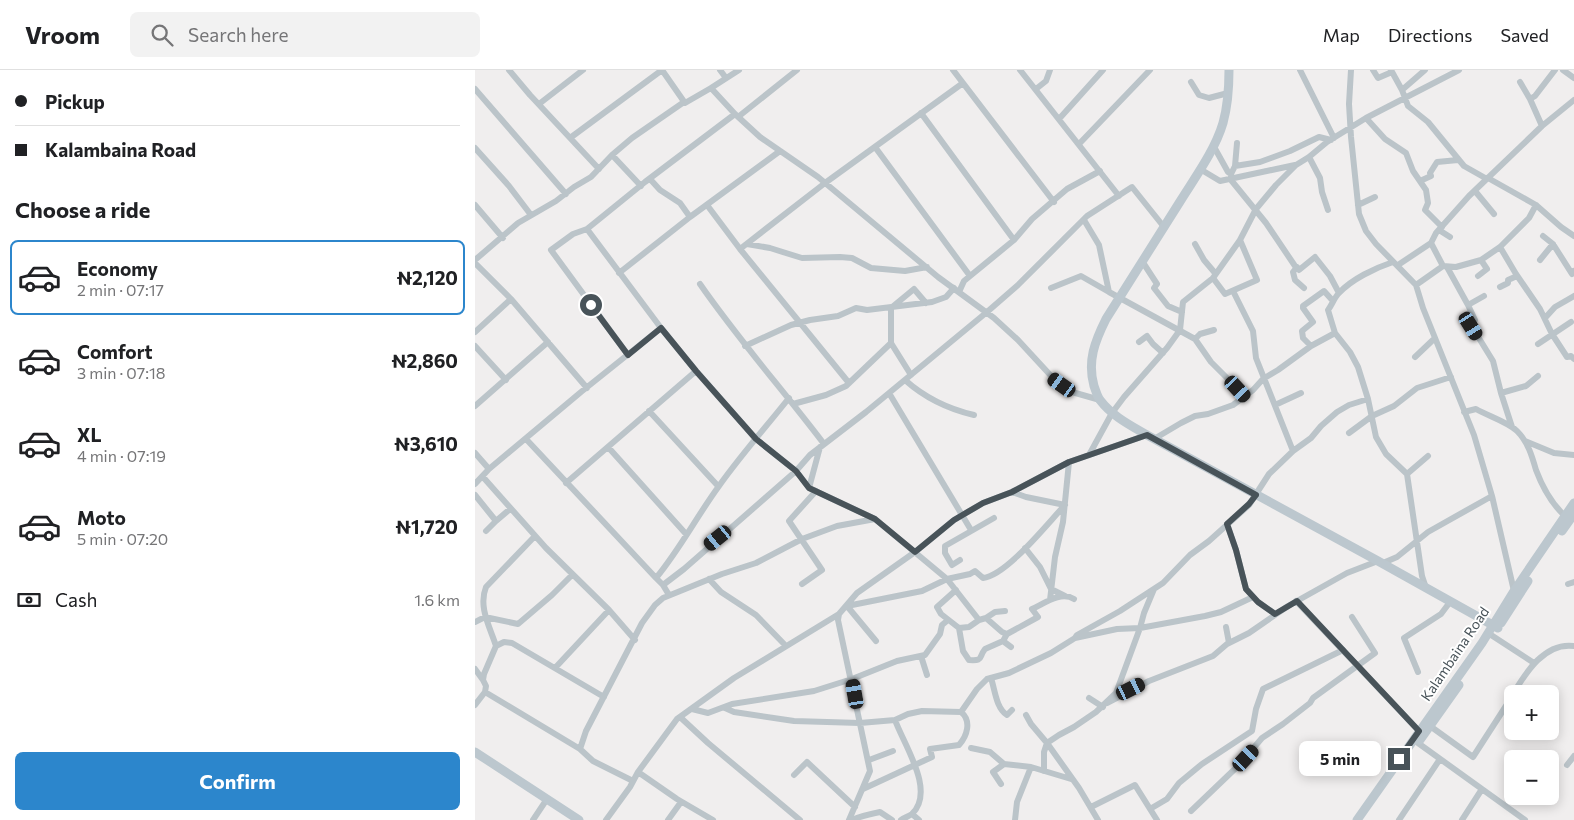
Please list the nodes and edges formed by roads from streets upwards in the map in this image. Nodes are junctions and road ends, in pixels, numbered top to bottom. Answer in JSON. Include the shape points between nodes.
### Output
{"nodes":[{"id":1,"x":509,"y":70,"type":"edge"},
{"id":2,"x":583,"y":70,"type":"edge"},
{"id":3,"x":662,"y":70,"type":"edge"},
{"id":4,"x":719,"y":70,"type":"edge"},
{"id":5,"x":739,"y":70,"type":"edge"},
{"id":6,"x":797,"y":70,"type":"edge"},
{"id":7,"x":953,"y":70,"type":"edge"},
{"id":8,"x":1020,"y":70,"type":"edge"},
{"id":9,"x":1050,"y":70,"type":"edge"},
{"id":10,"x":1103,"y":70,"type":"edge"},
{"id":11,"x":1150,"y":70,"type":"edge"},
{"id":12,"x":1229,"y":70,"type":"edge"},
{"id":13,"x":1300,"y":70,"type":"edge"},
{"id":14,"x":1351,"y":70,"type":"edge"},
{"id":15,"x":1373,"y":70,"type":"edge"},
{"id":16,"x":1425,"y":70,"type":"edge"},
{"id":17,"x":1459,"y":70,"type":"edge"},
{"id":18,"x":1555,"y":70,"type":"edge"},
{"id":19,"x":1563,"y":70,"type":"edge"},
{"id":20,"x":1392,"y":71,"type":"edge"},
{"id":21,"x":726,"y":78,"type":"junction"},
{"id":22,"x":1574,"y":78,"type":"edge"},
{"id":23,"x":1191,"y":82,"type":"dead end"},
{"id":24,"x":1519,"y":82,"type":"dead end"},
{"id":25,"x":963,"y":83,"type":"junction"},
{"id":26,"x":711,"y":88,"type":"junction"},
{"id":27,"x":475,"y":89,"type":"edge"},
{"id":28,"x":1036,"y":89,"type":"junction"},
{"id":29,"x":1402,"y":90,"type":"junction"},
{"id":30,"x":1228,"y":93,"type":"junction"},
{"id":31,"x":1404,"y":98,"type":"junction"},
{"id":32,"x":1530,"y":99,"type":"junction"},
{"id":33,"x":684,"y":102,"type":"junction"},
{"id":34,"x":1573,"y":103,"type":"edge"},
{"id":35,"x":539,"y":104,"type":"junction"},
{"id":36,"x":921,"y":113,"type":"junction"},
{"id":37,"x":737,"y":116,"type":"junction"},
{"id":38,"x":1366,"y":118,"type":"junction"},
{"id":39,"x":1059,"y":119,"type":"junction"},
{"id":40,"x":1542,"y":126,"type":"junction"},
{"id":41,"x":1351,"y":128,"type":"junction"},
{"id":42,"x":570,"y":138,"type":"junction"},
{"id":43,"x":1332,"y":139,"type":"junction"},
{"id":44,"x":1079,"y":144,"type":"junction"},
{"id":45,"x":1237,"y":144,"type":"dead end"},
{"id":46,"x":1213,"y":145,"type":"junction"},
{"id":47,"x":875,"y":147,"type":"junction"},
{"id":48,"x":475,"y":148,"type":"edge"},
{"id":49,"x":780,"y":151,"type":"junction"},
{"id":50,"x":612,"y":155,"type":"junction"},
{"id":51,"x":1309,"y":157,"type":"junction"},
{"id":52,"x":1458,"y":160,"type":"junction"},
{"id":53,"x":1296,"y":165,"type":"junction"},
{"id":54,"x":1235,"y":166,"type":"junction"},
{"id":55,"x":599,"y":169,"type":"junction"},
{"id":56,"x":1200,"y":169,"type":"junction"},
{"id":57,"x":1100,"y":172,"type":"junction"},
{"id":58,"x":1231,"y":177,"type":"junction"},
{"id":59,"x":1488,"y":178,"type":"junction"},
{"id":60,"x":650,"y":179,"type":"junction"},
{"id":61,"x":1420,"y":181,"type":"junction"},
{"id":62,"x":825,"y":183,"type":"junction"},
{"id":63,"x":641,"y":186,"type":"junction"},
{"id":64,"x":1475,"y":191,"type":"junction"},
{"id":65,"x":566,"y":194,"type":"junction"},
{"id":66,"x":1119,"y":196,"type":"junction"},
{"id":67,"x":1375,"y":197,"type":"dead end"},
{"id":68,"x":1054,"y":202,"type":"junction"},
{"id":69,"x":475,"y":205,"type":"edge"},
{"id":70,"x":707,"y":205,"type":"junction"},
{"id":71,"x":1358,"y":205,"type":"junction"},
{"id":72,"x":1536,"y":205,"type":"junction"},
{"id":73,"x":1256,"y":209,"type":"junction"},
{"id":74,"x":1328,"y":210,"type":"dead end"},
{"id":75,"x":1494,"y":214,"type":"dead end"},
{"id":76,"x":531,"y":215,"type":"junction"},
{"id":77,"x":690,"y":217,"type":"junction"},
{"id":78,"x":1084,"y":220,"type":"junction"},
{"id":79,"x":1164,"y":227,"type":"junction"},
{"id":80,"x":1440,"y":228,"type":"junction"},
{"id":81,"x":587,"y":229,"type":"junction"},
{"id":82,"x":1450,"y":236,"type":"dead end"},
{"id":83,"x":1543,"y":236,"type":"dead end"},
{"id":84,"x":1574,"y":236,"type":"edge"},
{"id":85,"x":503,"y":238,"type":"junction"},
{"id":86,"x":1014,"y":240,"type":"junction"},
{"id":87,"x":1240,"y":240,"type":"junction"},
{"id":88,"x":747,"y":244,"type":"junction"},
{"id":89,"x":1195,"y":244,"type":"dead end"},
{"id":90,"x":1431,"y":244,"type":"junction"},
{"id":91,"x":1553,"y":244,"type":"junction"},
{"id":92,"x":738,"y":246,"type":"junction"},
{"id":93,"x":1500,"y":247,"type":"junction"},
{"id":94,"x":1481,"y":260,"type":"junction"},
{"id":95,"x":1540,"y":260,"type":"dead end"},
{"id":96,"x":475,"y":261,"type":"edge"},
{"id":97,"x":1142,"y":261,"type":"junction"},
{"id":98,"x":1396,"y":263,"type":"junction"},
{"id":99,"x":927,"y":267,"type":"junction"},
{"id":100,"x":1297,"y":267,"type":"junction"},
{"id":101,"x":1445,"y":267,"type":"junction"},
{"id":102,"x":1574,"y":271,"type":"edge"},
{"id":103,"x":619,"y":273,"type":"junction"},
{"id":104,"x":970,"y":276,"type":"junction"},
{"id":105,"x":1214,"y":276,"type":"junction"},
{"id":106,"x":1479,"y":276,"type":"dead end"},
{"id":107,"x":1517,"y":276,"type":"junction"},
{"id":108,"x":700,"y":284,"type":"dead end"},
{"id":109,"x":1416,"y":284,"type":"junction"},
{"id":110,"x":1051,"y":288,"type":"dead end"},
{"id":111,"x":1304,"y":288,"type":"dead end"},
{"id":112,"x":1500,"y":288,"type":"dead end"},
{"id":113,"x":957,"y":290,"type":"junction"},
{"id":114,"x":1233,"y":291,"type":"junction"},
{"id":115,"x":1109,"y":292,"type":"junction"},
{"id":116,"x":1339,"y":293,"type":"junction"},
{"id":117,"x":1484,"y":296,"type":"dead end"},
{"id":118,"x":1574,"y":296,"type":"edge"},
{"id":119,"x":511,"y":299,"type":"junction"},
{"id":120,"x":1119,"y":299,"type":"junction"},
{"id":121,"x":1333,"y":301,"type":"junction"},
{"id":122,"x":926,"y":303,"type":"junction"},
{"id":123,"x":1468,"y":305,"type":"junction"},
{"id":124,"x":891,"y":308,"type":"junction"},
{"id":125,"x":987,"y":312,"type":"junction"},
{"id":126,"x":1182,"y":312,"type":"junction"},
{"id":127,"x":1545,"y":318,"type":"junction"},
{"id":128,"x":800,"y":322,"type":"junction"},
{"id":129,"x":1571,"y":322,"type":"dead end"},
{"id":130,"x":661,"y":328,"type":"junction"},
{"id":131,"x":1180,"y":330,"type":"junction"},
{"id":132,"x":1213,"y":330,"type":"dead end"},
{"id":133,"x":475,"y":332,"type":"edge"},
{"id":134,"x":1335,"y":333,"type":"junction"},
{"id":135,"x":1552,"y":334,"type":"junction"},
{"id":136,"x":1435,"y":338,"type":"junction"},
{"id":137,"x":1195,"y":339,"type":"junction"},
{"id":138,"x":548,"y":342,"type":"junction"},
{"id":139,"x":1139,"y":342,"type":"dead end"},
{"id":140,"x":891,"y":343,"type":"junction"},
{"id":141,"x":1538,"y":344,"type":"dead end"},
{"id":142,"x":475,"y":346,"type":"edge"},
{"id":143,"x":745,"y":346,"type":"junction"},
{"id":144,"x":1311,"y":346,"type":"junction"},
{"id":145,"x":1163,"y":353,"type":"junction"},
{"id":146,"x":628,"y":355,"type":"junction"},
{"id":147,"x":1415,"y":357,"type":"dead end"},
{"id":148,"x":1574,"y":359,"type":"edge"},
{"id":149,"x":696,"y":371,"type":"junction"},
{"id":150,"x":911,"y":375,"type":"junction"},
{"id":151,"x":1538,"y":376,"type":"dead end"},
{"id":152,"x":1451,"y":377,"type":"junction"},
{"id":153,"x":1263,"y":378,"type":"junction"},
{"id":154,"x":505,"y":380,"type":"junction"},
{"id":155,"x":905,"y":380,"type":"junction"},
{"id":156,"x":849,"y":383,"type":"junction"},
{"id":157,"x":587,"y":388,"type":"junction"},
{"id":158,"x":889,"y":393,"type":"junction"},
{"id":159,"x":1301,"y":393,"type":"dead end"},
{"id":160,"x":1501,"y":393,"type":"junction"},
{"id":161,"x":1245,"y":396,"type":"junction"},
{"id":162,"x":1368,"y":399,"type":"junction"},
{"id":163,"x":1100,"y":400,"type":"junction"},
{"id":164,"x":791,"y":401,"type":"junction"},
{"id":165,"x":1275,"y":404,"type":"junction"},
{"id":166,"x":475,"y":406,"type":"edge"},
{"id":167,"x":649,"y":411,"type":"junction"},
{"id":168,"x":1464,"y":412,"type":"junction"},
{"id":169,"x":1112,"y":413,"type":"junction"},
{"id":170,"x":974,"y":415,"type":"dead end"},
{"id":171,"x":1372,"y":416,"type":"junction"},
{"id":172,"x":1512,"y":427,"type":"junction"},
{"id":173,"x":1349,"y":433,"type":"dead end"},
{"id":174,"x":1150,"y":437,"type":"junction"},
{"id":175,"x":526,"y":439,"type":"junction"},
{"id":176,"x":756,"y":439,"type":"junction"},
{"id":177,"x":1524,"y":440,"type":"junction"},
{"id":178,"x":822,"y":445,"type":"junction"},
{"id":179,"x":609,"y":447,"type":"junction"},
{"id":180,"x":1293,"y":451,"type":"junction"},
{"id":181,"x":475,"y":453,"type":"edge"},
{"id":182,"x":1089,"y":455,"type":"junction"},
{"id":183,"x":1574,"y":455,"type":"edge"},
{"id":184,"x":1428,"y":456,"type":"dead end"},
{"id":185,"x":1069,"y":462,"type":"junction"},
{"id":186,"x":489,"y":469,"type":"junction"},
{"id":187,"x":796,"y":471,"type":"junction"},
{"id":188,"x":1407,"y":474,"type":"junction"},
{"id":189,"x":483,"y":477,"type":"junction"},
{"id":190,"x":566,"y":483,"type":"junction"},
{"id":191,"x":475,"y":484,"type":"edge"},
{"id":192,"x":719,"y":486,"type":"junction"},
{"id":193,"x":809,"y":488,"type":"junction"},
{"id":194,"x":816,"y":491,"type":"junction"},
{"id":195,"x":1012,"y":492,"type":"junction"},
{"id":196,"x":475,"y":495,"type":"edge"},
{"id":197,"x":1256,"y":495,"type":"junction"},
{"id":198,"x":1492,"y":496,"type":"junction"},
{"id":199,"x":1574,"y":503,"type":"edge"},
{"id":200,"x":1065,"y":505,"type":"junction"},
{"id":201,"x":510,"y":509,"type":"junction"},
{"id":202,"x":961,"y":515,"type":"junction"},
{"id":203,"x":1569,"y":515,"type":"edge"},
{"id":204,"x":994,"y":518,"type":"dead end"},
{"id":205,"x":875,"y":519,"type":"junction"},
{"id":206,"x":496,"y":521,"type":"junction"},
{"id":207,"x":1227,"y":524,"type":"junction"},
{"id":208,"x":971,"y":530,"type":"junction"},
{"id":209,"x":485,"y":531,"type":"dead end"},
{"id":210,"x":685,"y":534,"type":"junction"},
{"id":211,"x":535,"y":536,"type":"junction"},
{"id":212,"x":801,"y":539,"type":"junction"},
{"id":213,"x":1417,"y":541,"type":"junction"},
{"id":214,"x":1025,"y":548,"type":"junction"},
{"id":215,"x":915,"y":552,"type":"junction"},
{"id":216,"x":960,"y":560,"type":"dead end"},
{"id":217,"x":1381,"y":562,"type":"junction"},
{"id":218,"x":572,"y":575,"type":"junction"},
{"id":219,"x":656,"y":578,"type":"junction"},
{"id":220,"x":709,"y":579,"type":"junction"},
{"id":221,"x":947,"y":579,"type":"junction"},
{"id":222,"x":802,"y":584,"type":"dead end"},
{"id":223,"x":663,"y":585,"type":"junction"},
{"id":224,"x":1426,"y":588,"type":"junction"},
{"id":225,"x":1051,"y":589,"type":"junction"},
{"id":226,"x":1155,"y":589,"type":"junction"},
{"id":227,"x":956,"y":590,"type":"junction"},
{"id":228,"x":1514,"y":591,"type":"junction"},
{"id":229,"x":669,"y":595,"type":"junction"},
{"id":230,"x":1065,"y":596,"type":"junction"},
{"id":231,"x":1253,"y":597,"type":"junction"},
{"id":232,"x":1074,"y":598,"type":"dead end"},
{"id":233,"x":1050,"y":600,"type":"junction"},
{"id":234,"x":1297,"y":601,"type":"junction"},
{"id":235,"x":1450,"y":602,"type":"junction"},
{"id":236,"x":847,"y":606,"type":"junction"},
{"id":237,"x":609,"y":610,"type":"junction"},
{"id":238,"x":1005,"y":612,"type":"dead end"},
{"id":239,"x":839,"y":614,"type":"junction"},
{"id":240,"x":1275,"y":614,"type":"junction"},
{"id":241,"x":485,"y":617,"type":"junction"},
{"id":242,"x":1352,"y":617,"type":"dead end"},
{"id":243,"x":983,"y":619,"type":"junction"},
{"id":244,"x":947,"y":620,"type":"junction"},
{"id":245,"x":475,"y":622,"type":"edge"},
{"id":246,"x":1226,"y":627,"type":"dead end"},
{"id":247,"x":959,"y":628,"type":"junction"},
{"id":248,"x":1140,"y":628,"type":"junction"},
{"id":249,"x":1493,"y":630,"type":"junction"},
{"id":250,"x":1007,"y":634,"type":"junction"},
{"id":251,"x":1075,"y":638,"type":"junction"},
{"id":252,"x":635,"y":640,"type":"junction"},
{"id":253,"x":876,"y":641,"type":"dead end"},
{"id":254,"x":1003,"y":641,"type":"junction"},
{"id":255,"x":1229,"y":643,"type":"junction"},
{"id":256,"x":496,"y":646,"type":"junction"},
{"id":257,"x":786,"y":646,"type":"junction"},
{"id":258,"x":1574,"y":646,"type":"edge"},
{"id":259,"x":1011,"y":647,"type":"dead end"},
{"id":260,"x":1343,"y":650,"type":"junction"},
{"id":261,"x":921,"y":656,"type":"junction"},
{"id":262,"x":1534,"y":663,"type":"junction"},
{"id":263,"x":1358,"y":666,"type":"junction"},
{"id":264,"x":555,"y":668,"type":"junction"},
{"id":265,"x":475,"y":669,"type":"edge"},
{"id":266,"x":1418,"y":672,"type":"dead end"},
{"id":267,"x":927,"y":675,"type":"dead end"},
{"id":268,"x":991,"y":678,"type":"junction"},
{"id":269,"x":852,"y":679,"type":"junction"},
{"id":270,"x":483,"y":680,"type":"junction"},
{"id":271,"x":1520,"y":685,"type":"edge"},
{"id":272,"x":485,"y":692,"type":"junction"},
{"id":273,"x":605,"y":697,"type":"junction"},
{"id":274,"x":1089,"y":698,"type":"dead end"},
{"id":275,"x":475,"y":705,"type":"edge"},
{"id":276,"x":1105,"y":705,"type":"junction"},
{"id":277,"x":725,"y":708,"type":"junction"},
{"id":278,"x":692,"y":709,"type":"junction"},
{"id":279,"x":1504,"y":709,"type":"edge"},
{"id":280,"x":1012,"y":710,"type":"dead end"},
{"id":281,"x":961,"y":712,"type":"junction"},
{"id":282,"x":1026,"y":714,"type":"dead end"},
{"id":283,"x":680,"y":717,"type":"junction"},
{"id":284,"x":895,"y":720,"type":"junction"},
{"id":285,"x":860,"y":723,"type":"junction"},
{"id":286,"x":1430,"y":726,"type":"junction"},
{"id":287,"x":1419,"y":731,"type":"junction"},
{"id":288,"x":1047,"y":743,"type":"junction"},
{"id":289,"x":1418,"y":743,"type":"junction"},
{"id":290,"x":971,"y":748,"type":"dead end"},
{"id":291,"x":580,"y":749,"type":"junction"},
{"id":292,"x":893,"y":751,"type":"dead end"},
{"id":293,"x":475,"y":752,"type":"edge"},
{"id":294,"x":1574,"y":756,"type":"edge"},
{"id":295,"x":1440,"y":759,"type":"junction"},
{"id":296,"x":869,"y":760,"type":"junction"},
{"id":297,"x":1005,"y":764,"type":"junction"},
{"id":298,"x":1567,"y":765,"type":"dead end"},
{"id":299,"x":915,"y":766,"type":"junction"},
{"id":300,"x":1031,"y":767,"type":"junction"},
{"id":301,"x":1044,"y":771,"type":"junction"},
{"id":302,"x":639,"y":772,"type":"junction"},
{"id":303,"x":794,"y":775,"type":"dead end"},
{"id":304,"x":1072,"y":779,"type":"junction"},
{"id":305,"x":633,"y":781,"type":"junction"},
{"id":306,"x":1001,"y":784,"type":"dead end"},
{"id":307,"x":863,"y":789,"type":"junction"},
{"id":308,"x":1482,"y":790,"type":"junction"},
{"id":309,"x":547,"y":799,"type":"junction"},
{"id":310,"x":681,"y":802,"type":"junction"},
{"id":311,"x":1091,"y":807,"type":"junction"},
{"id":312,"x":855,"y":808,"type":"junction"},
{"id":313,"x":1150,"y":809,"type":"junction"},
{"id":314,"x":1191,"y":811,"type":"dead end"},
{"id":315,"x":912,"y":814,"type":"junction"},
{"id":316,"x":533,"y":820,"type":"edge"},
{"id":317,"x":579,"y":820,"type":"edge"},
{"id":318,"x":606,"y":820,"type":"edge"},
{"id":319,"x":668,"y":820,"type":"edge"},
{"id":320,"x":713,"y":820,"type":"edge"},
{"id":321,"x":800,"y":820,"type":"edge"},
{"id":322,"x":850,"y":820,"type":"edge"},
{"id":323,"x":892,"y":820,"type":"edge"},
{"id":324,"x":901,"y":820,"type":"edge"},
{"id":325,"x":919,"y":820,"type":"edge"},
{"id":326,"x":1015,"y":820,"type":"edge"},
{"id":327,"x":1098,"y":820,"type":"edge"},
{"id":328,"x":1157,"y":820,"type":"edge"},
{"id":329,"x":1357,"y":820,"type":"edge"},
{"id":330,"x":1364,"y":820,"type":"edge"},
{"id":331,"x":1399,"y":820,"type":"edge"},
{"id":332,"x":1462,"y":820,"type":"edge"},
{"id":333,"x":1525,"y":820,"type":"edge"}],
"edges":[{"from":1,"to":35,"type":"street"},
{"from":2,"to":35,"type":"street"},
{"from":3,"to":33,"type":"street"},
{"from":3,"to":42,"type":"street"},
{"from":4,"to":21,"type":"street"},
{"from":5,"to":21,"type":"street"},
{"from":6,"to":37,"type":"street"},
{"from":7,"to":25,"type":"street"},
{"from":8,"to":28,"type":"street"},
{"from":9,"to":28,"type":"street","via":[[1046,81]]},
{"from":10,"to":39,"type":"street"},
{"from":11,"to":44,"type":"street"},
{"from":12,"to":30,"type":"street"},
{"from":13,"to":43,"type":"street"},
{"from":14,"to":41,"type":"street"},
{"from":15,"to":20,"type":"street","via":[[1377,78]]},
{"from":16,"to":29,"type":"street"},
{"from":17,"to":31,"type":"street"},
{"from":18,"to":32,"type":"street"},
{"from":19,"to":22,"type":"street"},
{"from":20,"to":29,"type":"street"},
{"from":21,"to":26,"type":"street"},
{"from":23,"to":30,"type":"street","via":[[1199,96],[1209,98]]},
{"from":24,"to":32,"type":"street"},
{"from":25,"to":36,"type":"street"},
{"from":25,"to":68,"type":"street"},
{"from":26,"to":33,"type":"street"},
{"from":26,"to":37,"type":"street"},
{"from":27,"to":65,"type":"street"},
{"from":28,"to":39,"type":"street"},
{"from":29,"to":31,"type":"street"},
{"from":30,"to":46,"type":"street","via":[[1222,124]]},
{"from":31,"to":38,"type":"street"},
{"from":31,"to":52,"type":"street"},
{"from":32,"to":40,"type":"street"},
{"from":33,"to":50,"type":"street"},
{"from":34,"to":40,"type":"street"},
{"from":35,"to":42,"type":"street"},
{"from":36,"to":47,"type":"street"},
{"from":36,"to":86,"type":"street"},
{"from":37,"to":49,"type":"street"},
{"from":37,"to":60,"type":"street"},
{"from":38,"to":41,"type":"street"},
{"from":38,"to":61,"type":"street","via":[[1385,139],[1406,153]]},
{"from":39,"to":44,"type":"street"},
{"from":40,"to":59,"type":"street"},
{"from":41,"to":43,"type":"street"},
{"from":41,"to":71,"type":"street"},
{"from":42,"to":55,"type":"street"},
{"from":43,"to":51,"type":"street"},
{"from":43,"to":54,"type":"street","via":[[1319,137],[1260,162]]},
{"from":44,"to":57,"type":"street"},
{"from":45,"to":54,"type":"street"},
{"from":46,"to":56,"type":"street"},
{"from":46,"to":58,"type":"street"},
{"from":47,"to":62,"type":"street"},
{"from":47,"to":104,"type":"street"},
{"from":48,"to":76,"type":"street"},
{"from":49,"to":62,"type":"street"},
{"from":49,"to":70,"type":"street"},
{"from":50,"to":55,"type":"street"},
{"from":50,"to":63,"type":"street"},
{"from":51,"to":53,"type":"street"},
{"from":51,"to":74,"type":"street","via":[[1321,178]]},
{"from":52,"to":59,"type":"street"},
{"from":52,"to":61,"type":"street","via":[[1437,162],[1431,176]]},
{"from":53,"to":58,"type":"street"},
{"from":53,"to":73,"type":"street"},
{"from":54,"to":58,"type":"street"},
{"from":55,"to":65,"type":"street"},
{"from":56,"to":58,"type":"street","via":[[1220,181]]},
{"from":56,"to":79,"type":"street"},
{"from":57,"to":66,"type":"street"},
{"from":57,"to":68,"type":"street","via":[[1067,190]]},
{"from":58,"to":73,"type":"street"},
{"from":59,"to":64,"type":"street"},
{"from":59,"to":72,"type":"street"},
{"from":60,"to":63,"type":"street"},
{"from":60,"to":77,"type":"street","via":[[680,203]]},
{"from":61,"to":80,"type":"street","via":[[1428,203],[1425,210]]},
{"from":62,"to":88,"type":"street"},
{"from":62,"to":99,"type":"street"},
{"from":63,"to":81,"type":"street"},
{"from":64,"to":75,"type":"street"},
{"from":64,"to":80,"type":"street"},
{"from":65,"to":76,"type":"street"},
{"from":66,"to":78,"type":"street"},
{"from":66,"to":79,"type":"street","via":[[1132,187]]},
{"from":67,"to":71,"type":"street"},
{"from":68,"to":86,"type":"street","via":[[1032,219]]},
{"from":69,"to":85,"type":"street"},
{"from":70,"to":77,"type":"street"},
{"from":70,"to":92,"type":"street"},
{"from":71,"to":98,"type":"street","via":[[1367,231]]},
{"from":72,"to":84,"type":"street"},
{"from":72,"to":93,"type":"street","via":[[1529,218]]},
{"from":73,"to":87,"type":"street"},
{"from":73,"to":100,"type":"street"},
{"from":76,"to":85,"type":"street"},
{"from":77,"to":103,"type":"street"},
{"from":78,"to":115,"type":"street","via":[[1099,246]]},
{"from":78,"to":125,"type":"street"},
{"from":79,"to":97,"type":"street"},
{"from":80,"to":82,"type":"street"},
{"from":80,"to":90,"type":"street"},
{"from":81,"to":103,"type":"street"},
{"from":81,"to":146,"type":"street","via":[[573,234],[551,250]]},
{"from":83,"to":91,"type":"street"},
{"from":85,"to":96,"type":"street"},
{"from":86,"to":104,"type":"street"},
{"from":87,"to":105,"type":"street"},
{"from":87,"to":114,"type":"street","via":[[1257,280]]},
{"from":88,"to":92,"type":"street"},
{"from":88,"to":99,"type":"street","via":[[802,258],[852,258],[871,268],[905,271]]},
{"from":89,"to":105,"type":"street"},
{"from":90,"to":98,"type":"street"},
{"from":90,"to":101,"type":"street"},
{"from":91,"to":95,"type":"street"},
{"from":91,"to":102,"type":"street","via":[[1572,274]]},
{"from":92,"to":128,"type":"street"},
{"from":93,"to":94,"type":"street"},
{"from":93,"to":107,"type":"street"},
{"from":94,"to":101,"type":"street"},
{"from":94,"to":106,"type":"street","via":[[1487,270]]},
{"from":96,"to":119,"type":"street"},
{"from":97,"to":120,"type":"street"},
{"from":97,"to":126,"type":"street","via":[[1157,284],[1154,288],[1168,306]]},
{"from":98,"to":109,"type":"street"},
{"from":98,"to":116,"type":"street","via":[[1369,272]]},
{"from":99,"to":113,"type":"street"},
{"from":100,"to":111,"type":"street","via":[[1293,272],[1295,280]]},
{"from":100,"to":116,"type":"street","via":[[1299,270],[1315,256]]},
{"from":101,"to":109,"type":"street"},
{"from":101,"to":123,"type":"street"},
{"from":103,"to":130,"type":"street"},
{"from":104,"to":113,"type":"street"},
{"from":105,"to":114,"type":"street","via":[[1223,293]]},
{"from":105,"to":126,"type":"street","via":[[1183,302]]},
{"from":107,"to":112,"type":"street"},
{"from":107,"to":127,"type":"street"},
{"from":108,"to":143,"type":"street"},
{"from":109,"to":136,"type":"street"},
{"from":110,"to":115,"type":"street","via":[[1081,276]]},
{"from":113,"to":122,"type":"street"},
{"from":113,"to":125,"type":"street"},
{"from":114,"to":153,"type":"street","via":[[1253,331],[1256,358]]},
{"from":115,"to":120,"type":"street"},
{"from":116,"to":121,"type":"street"},
{"from":117,"to":123,"type":"street"},
{"from":118,"to":127,"type":"street","via":[[1555,307]]},
{"from":119,"to":133,"type":"street"},
{"from":119,"to":138,"type":"street"},
{"from":120,"to":131,"type":"street"},
{"from":120,"to":163,"type":"street","via":[[1095,341],[1091,360]]},
{"from":121,"to":134,"type":"street","via":[[1328,310]]},
{"from":121,"to":144,"type":"street","via":[[1324,291],[1303,306],[1313,322],[1302,331],[1303,338]]},
{"from":122,"to":124,"type":"street"},
{"from":122,"to":124,"type":"street","via":[[914,289]]},
{"from":123,"to":160,"type":"street","via":[[1475,320],[1469,322],[1493,361]]},
{"from":124,"to":128,"type":"street","via":[[856,308],[838,316]]},
{"from":124,"to":140,"type":"street"},
{"from":125,"to":150,"type":"street"},
{"from":125,"to":163,"type":"street","via":[[1053,378],[1072,392]]},
{"from":126,"to":131,"type":"street"},
{"from":127,"to":135,"type":"street"},
{"from":128,"to":143,"type":"street"},
{"from":128,"to":156,"type":"street"},
{"from":129,"to":135,"type":"street"},
{"from":130,"to":146,"type":"street"},
{"from":130,"to":149,"type":"street"},
{"from":131,"to":137,"type":"street"},
{"from":131,"to":145,"type":"street"},
{"from":132,"to":137,"type":"street"},
{"from":134,"to":144,"type":"street"},
{"from":134,"to":162,"type":"street","via":[[1350,352]]},
{"from":135,"to":141,"type":"street"},
{"from":135,"to":148,"type":"street","via":[[1567,357]]},
{"from":136,"to":147,"type":"street"},
{"from":136,"to":152,"type":"street"},
{"from":137,"to":161,"type":"street","via":[[1211,362]]},
{"from":138,"to":154,"type":"street"},
{"from":138,"to":157,"type":"street"},
{"from":139,"to":145,"type":"street","via":[[1147,336]]},
{"from":140,"to":150,"type":"street"},
{"from":140,"to":156,"type":"street"},
{"from":142,"to":154,"type":"street"},
{"from":143,"to":164,"type":"street"},
{"from":144,"to":153,"type":"street"},
{"from":145,"to":169,"type":"street"},
{"from":146,"to":157,"type":"street"},
{"from":149,"to":167,"type":"street"},
{"from":149,"to":176,"type":"street"},
{"from":150,"to":155,"type":"street"},
{"from":151,"to":160,"type":"street","via":[[1526,386]]},
{"from":152,"to":168,"type":"street"},
{"from":152,"to":171,"type":"street","via":[[1417,388],[1394,406]]},
{"from":153,"to":161,"type":"street"},
{"from":153,"to":165,"type":"street"},
{"from":154,"to":166,"type":"street"},
{"from":155,"to":158,"type":"street"},
{"from":155,"to":170,"type":"street","via":[[933,400]]},
{"from":156,"to":164,"type":"street","via":[[826,395]]},
{"from":157,"to":175,"type":"street"},
{"from":158,"to":178,"type":"street"},
{"from":158,"to":202,"type":"street"},
{"from":159,"to":165,"type":"street"},
{"from":160,"to":172,"type":"street"},
{"from":161,"to":174,"type":"street","via":[[1233,405],[1195,416]]},
{"from":162,"to":171,"type":"street"},
{"from":162,"to":180,"type":"street","via":[[1337,412]]},
{"from":163,"to":169,"type":"street"},
{"from":164,"to":176,"type":"street"},
{"from":164,"to":178,"type":"street"},
{"from":165,"to":180,"type":"street"},
{"from":167,"to":179,"type":"street"},
{"from":167,"to":192,"type":"street"},
{"from":168,"to":172,"type":"street","via":[[1476,409]]},
{"from":168,"to":198,"type":"street"},
{"from":169,"to":174,"type":"street"},
{"from":169,"to":182,"type":"street"},
{"from":171,"to":173,"type":"street"},
{"from":171,"to":188,"type":"street","via":[[1376,437]]},
{"from":172,"to":177,"type":"street"},
{"from":174,"to":182,"type":"street"},
{"from":174,"to":197,"type":"street"},
{"from":175,"to":186,"type":"street"},
{"from":175,"to":190,"type":"street"},
{"from":176,"to":187,"type":"street"},
{"from":176,"to":192,"type":"street"},
{"from":177,"to":183,"type":"street","via":[[1554,453]]},
{"from":177,"to":203,"type":"street","via":[[1557,509]]},
{"from":178,"to":187,"type":"street"},
{"from":178,"to":193,"type":"street"},
{"from":179,"to":190,"type":"street"},
{"from":179,"to":210,"type":"street"},
{"from":180,"to":197,"type":"street","via":[[1269,474]]},
{"from":181,"to":186,"type":"street"},
{"from":182,"to":185,"type":"street"},
{"from":184,"to":188,"type":"street"},
{"from":185,"to":195,"type":"street"},
{"from":185,"to":200,"type":"street"},
{"from":186,"to":189,"type":"street"},
{"from":187,"to":193,"type":"street"},
{"from":187,"to":223,"type":"street"},
{"from":188,"to":213,"type":"street"},
{"from":189,"to":191,"type":"street"},
{"from":189,"to":201,"type":"street"},
{"from":190,"to":219,"type":"street"},
{"from":192,"to":210,"type":"street"},
{"from":193,"to":194,"type":"street"},
{"from":194,"to":205,"type":"street"},
{"from":194,"to":212,"type":"street","via":[[789,521]]},
{"from":195,"to":200,"type":"street"},
{"from":195,"to":202,"type":"street"},
{"from":196,"to":206,"type":"street"},
{"from":197,"to":207,"type":"street"},
{"from":197,"to":217,"type":"street"},
{"from":198,"to":213,"type":"street"},
{"from":198,"to":228,"type":"street"},
{"from":199,"to":203,"type":"street","name":"Kalambaina Road"},
{"from":200,"to":214,"type":"street"},
{"from":200,"to":225,"type":"street"},
{"from":201,"to":206,"type":"street"},
{"from":201,"to":211,"type":"street"},
{"from":202,"to":208,"type":"street"},
{"from":202,"to":215,"type":"street"},
{"from":203,"to":228,"type":"street","name":"Kalambaina Road"},
{"from":203,"to":249,"type":"street"},
{"from":204,"to":208,"type":"street"},
{"from":205,"to":212,"type":"street","via":[[837,526]]},
{"from":205,"to":215,"type":"street"},
{"from":206,"to":209,"type":"street"},
{"from":207,"to":226,"type":"street"},
{"from":207,"to":231,"type":"street","via":[[1246,589]]},
{"from":208,"to":216,"type":"street","via":[[945,546],[952,565]]},
{"from":210,"to":219,"type":"street","via":[[673,557]]},
{"from":211,"to":218,"type":"street"},
{"from":211,"to":241,"type":"street","via":[[486,586],[483,595]]},
{"from":212,"to":220,"type":"street","via":[[756,563]]},
{"from":212,"to":222,"type":"street","via":[[822,570]]},
{"from":213,"to":217,"type":"street","via":[[1397,557]]},
{"from":213,"to":224,"type":"street"},
{"from":214,"to":221,"type":"street","via":[[990,577],[983,578],[975,572]]},
{"from":214,"to":225,"type":"street"},
{"from":215,"to":221,"type":"street"},
{"from":215,"to":236,"type":"street","via":[[857,593]]},
{"from":217,"to":224,"type":"street"},
{"from":217,"to":234,"type":"street","via":[[1347,573]]},
{"from":218,"to":237,"type":"street"},
{"from":218,"to":241,"type":"street","via":[[518,624]]},
{"from":219,"to":223,"type":"street"},
{"from":220,"to":229,"type":"street"},
{"from":220,"to":257,"type":"street","via":[[721,592],[756,615]]},
{"from":221,"to":227,"type":"street"},
{"from":221,"to":236,"type":"street","via":[[922,591]]},
{"from":223,"to":229,"type":"street"},
{"from":224,"to":235,"type":"street"},
{"from":225,"to":230,"type":"street"},
{"from":225,"to":233,"type":"street"},
{"from":226,"to":248,"type":"street"},
{"from":226,"to":251,"type":"street"},
{"from":227,"to":243,"type":"street"},
{"from":227,"to":244,"type":"street","via":[[937,608]]},
{"from":228,"to":249,"type":"street","name":"Kalambaina Road"},
{"from":229,"to":252,"type":"street","via":[[655,605]]},
{"from":230,"to":232,"type":"street"},
{"from":230,"to":233,"type":"street"},
{"from":231,"to":240,"type":"street"},
{"from":231,"to":248,"type":"street","via":[[1213,614]]},
{"from":233,"to":250,"type":"street","via":[[1032,609],[1038,617]]},
{"from":234,"to":240,"type":"street"},
{"from":234,"to":260,"type":"street"},
{"from":235,"to":249,"type":"street"},
{"from":235,"to":266,"type":"street","via":[[1441,614],[1404,638]]},
{"from":236,"to":239,"type":"street"},
{"from":236,"to":253,"type":"street"},
{"from":237,"to":252,"type":"street"},
{"from":237,"to":264,"type":"street"},
{"from":238,"to":243,"type":"street","via":[[995,612]]},
{"from":239,"to":257,"type":"street"},
{"from":239,"to":269,"type":"street"},
{"from":240,"to":255,"type":"street"},
{"from":241,"to":245,"type":"street"},
{"from":241,"to":256,"type":"street"},
{"from":242,"to":263,"type":"street","via":[[1375,653]]},
{"from":243,"to":247,"type":"street","via":[[969,627]]},
{"from":243,"to":250,"type":"street"},
{"from":244,"to":247,"type":"street"},
{"from":244,"to":261,"type":"street","via":[[933,646]]},
{"from":246,"to":255,"type":"street"},
{"from":247,"to":254,"type":"street","via":[[963,651],[969,660],[979,660],[985,649]]},
{"from":248,"to":251,"type":"street"},
{"from":248,"to":276,"type":"street","via":[[1116,693]]},
{"from":249,"to":262,"type":"street","via":[[1509,648]]},
{"from":249,"to":286,"type":"street"},
{"from":249,"to":287,"type":"street","name":"Kalambaina Road"},
{"from":250,"to":254,"type":"street"},
{"from":251,"to":268,"type":"street","via":[[1009,673]]},
{"from":252,"to":273,"type":"street"},
{"from":254,"to":259,"type":"street"},
{"from":255,"to":276,"type":"street","via":[[1213,656],[1149,681]]},
{"from":256,"to":264,"type":"street","via":[[508,642]]},
{"from":256,"to":270,"type":"street"},
{"from":257,"to":278,"type":"street"},
{"from":258,"to":262,"type":"street","via":[[1558,647]]},
{"from":260,"to":263,"type":"street"},
{"from":260,"to":313,"type":"street","via":[[1263,689],[1252,731],[1202,764],[1179,783],[1167,799]]},
{"from":261,"to":267,"type":"street"},
{"from":261,"to":269,"type":"street","via":[[897,661]]},
{"from":262,"to":271,"type":"street"},
{"from":263,"to":287,"type":"street"},
{"from":263,"to":314,"type":"street","via":[[1262,738]]},
{"from":264,"to":273,"type":"street"},
{"from":265,"to":270,"type":"street"},
{"from":268,"to":280,"type":"street","via":[[1003,713],[1007,715]]},
{"from":268,"to":281,"type":"street","via":[[977,689]]},
{"from":269,"to":277,"type":"street","via":[[814,691],[732,704]]},
{"from":269,"to":285,"type":"street"},
{"from":270,"to":272,"type":"street","via":[[487,686]]},
{"from":272,"to":275,"type":"street"},
{"from":272,"to":291,"type":"street"},
{"from":273,"to":291,"type":"street"},
{"from":274,"to":276,"type":"street"},
{"from":276,"to":288,"type":"street"},
{"from":277,"to":278,"type":"street","via":[[708,713]]},
{"from":277,"to":285,"type":"street","via":[[795,721]]},
{"from":278,"to":283,"type":"street"},
{"from":279,"to":286,"type":"street","via":[[1473,757]]},
{"from":281,"to":284,"type":"street","via":[[922,711]]},
{"from":281,"to":299,"type":"street","via":[[968,724],[966,738],[959,745],[930,749],[932,757]]},
{"from":282,"to":288,"type":"street"},
{"from":283,"to":302,"type":"street"},
{"from":283,"to":321,"type":"street"},
{"from":284,"to":285,"type":"street"},
{"from":284,"to":299,"type":"street"},
{"from":285,"to":296,"type":"street"},
{"from":286,"to":289,"type":"street"},
{"from":287,"to":329,"type":"street","name":"Kalambaina Road"},
{"from":288,"to":301,"type":"street"},
{"from":288,"to":304,"type":"street"},
{"from":289,"to":295,"type":"street"},
{"from":289,"to":330,"type":"street"},
{"from":290,"to":297,"type":"street","via":[[989,752]]},
{"from":291,"to":305,"type":"street","via":[[593,761]]},
{"from":292,"to":296,"type":"street"},
{"from":293,"to":309,"type":"street"},
{"from":294,"to":298,"type":"street"},
{"from":295,"to":308,"type":"street"},
{"from":295,"to":331,"type":"street"},
{"from":296,"to":307,"type":"street","via":[[870,771]]},
{"from":297,"to":300,"type":"street"},
{"from":297,"to":306,"type":"street","via":[[993,772]]},
{"from":299,"to":307,"type":"street"},
{"from":299,"to":315,"type":"street","via":[[922,795]]},
{"from":300,"to":301,"type":"street"},
{"from":300,"to":326,"type":"street","via":[[1017,802]]},
{"from":301,"to":304,"type":"street"},
{"from":302,"to":305,"type":"street"},
{"from":302,"to":310,"type":"street"},
{"from":303,"to":312,"type":"street","via":[[807,762]]},
{"from":304,"to":311,"type":"street"},
{"from":305,"to":318,"type":"street"},
{"from":307,"to":312,"type":"street"},
{"from":308,"to":332,"type":"street"},
{"from":308,"to":333,"type":"street"},
{"from":309,"to":316,"type":"street"},
{"from":309,"to":317,"type":"street"},
{"from":310,"to":319,"type":"street"},
{"from":310,"to":320,"type":"street"},
{"from":311,"to":313,"type":"street","via":[[1135,785]]},
{"from":311,"to":327,"type":"street"},
{"from":312,"to":322,"type":"street"},
{"from":313,"to":328,"type":"street"},
{"from":315,"to":324,"type":"street"},
{"from":315,"to":325,"type":"street"},
{"from":322,"to":323,"type":"street","via":[[880,812]]}]}
